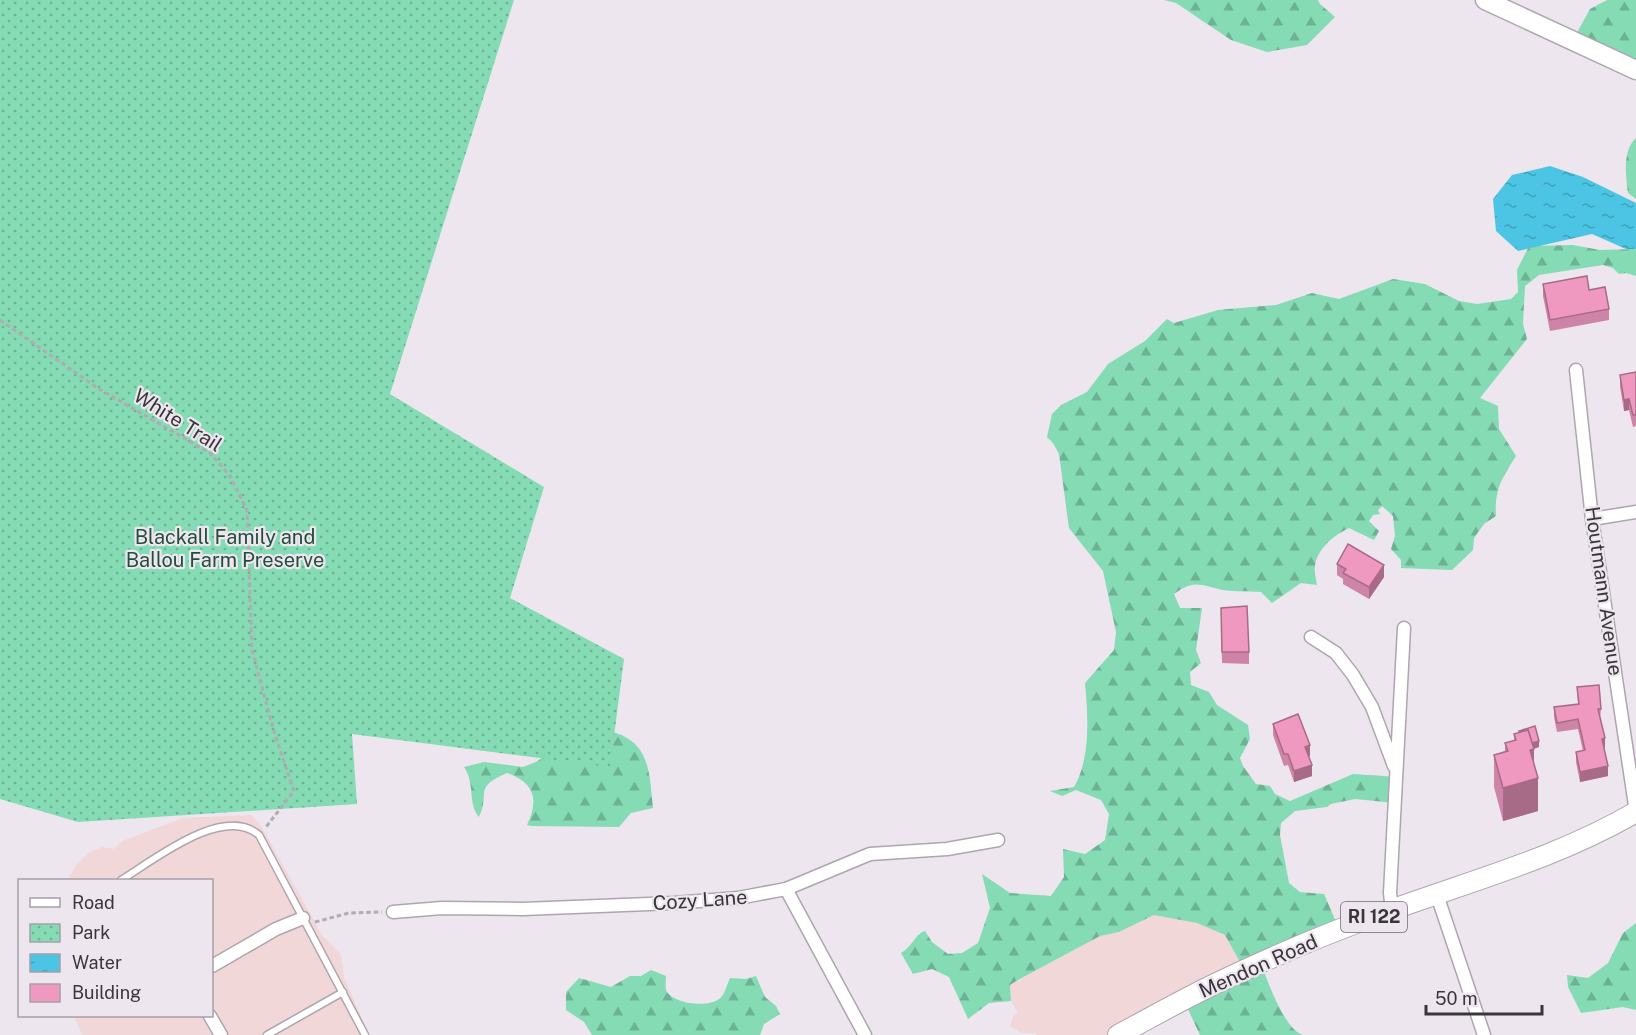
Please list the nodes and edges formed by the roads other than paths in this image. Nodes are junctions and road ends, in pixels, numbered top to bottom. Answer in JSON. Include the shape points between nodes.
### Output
{"nodes":[{"id":1,"x":1485,"y":0,"type":"edge"},
{"id":2,"x":1636,"y":70,"type":"edge"},
{"id":3,"x":1576,"y":370,"type":"dead end"},
{"id":4,"x":1636,"y":512,"type":"edge"},
{"id":5,"x":1592,"y":519,"type":"junction"},
{"id":6,"x":1404,"y":628,"type":"dead end"},
{"id":7,"x":1311,"y":637,"type":"dead end"},
{"id":8,"x":1396,"y":770,"type":"junction"},
{"id":9,"x":1636,"y":812,"type":"edge"},
{"id":10,"x":998,"y":840,"type":"dead end"},
{"id":11,"x":123,"y":879,"type":"edge"},
{"id":12,"x":786,"y":889,"type":"junction"},
{"id":13,"x":1437,"y":895,"type":"junction"},
{"id":14,"x":1392,"y":910,"type":"junction"},
{"id":15,"x":393,"y":912,"type":"road end"},
{"id":16,"x":305,"y":922,"type":"junction"},
{"id":17,"x":213,"y":965,"type":"edge"},
{"id":18,"x":343,"y":992,"type":"junction"},
{"id":19,"x":211,"y":1017,"type":"edge"},
{"id":20,"x":221,"y":1035,"type":"edge"},
{"id":21,"x":267,"y":1035,"type":"edge"},
{"id":22,"x":365,"y":1035,"type":"edge"},
{"id":23,"x":865,"y":1035,"type":"edge"},
{"id":24,"x":1118,"y":1035,"type":"edge"},
{"id":25,"x":1484,"y":1035,"type":"edge"}],
"edges":[{"from":1,"to":2,"type":"street"},
{"from":3,"to":5,"type":"street","name":"Houtmann Avenue"},
{"from":4,"to":5,"type":"street"},
{"from":5,"to":9,"type":"street","name":"Houtmann Avenue"},
{"from":6,"to":8,"type":"street"},
{"from":7,"to":8,"type":"street","via":[[1336,652],[1353,675],[1372,707]]},
{"from":8,"to":14,"type":"street"},
{"from":9,"to":13,"type":"main road","name":"Mendon Road","number":"RI 122","via":[[1541,858]]},
{"from":10,"to":12,"type":"street","name":"Cozy Lane","via":[[947,849],[870,854]]},
{"from":11,"to":16,"type":"lane","via":[[192,836],[220,827],[250,828],[259,836]]},
{"from":12,"to":15,"type":"street","name":"Cozy Lane","via":[[763,895],[674,903]]},
{"from":12,"to":23,"type":"street"},
{"from":13,"to":14,"type":"main road","name":"Mendon Road","number":"RI 122"},
{"from":13,"to":25,"type":"street"},
{"from":14,"to":24,"type":"main road","name":"Mendon Road","number":"RI 122","via":[[1304,943],[1218,982]]},
{"from":16,"to":17,"type":"street","via":[[276,928]]},
{"from":16,"to":18,"type":"lane"},
{"from":18,"to":21,"type":"lane"},
{"from":18,"to":22,"type":"lane"},
{"from":19,"to":20,"type":"street"}]}
